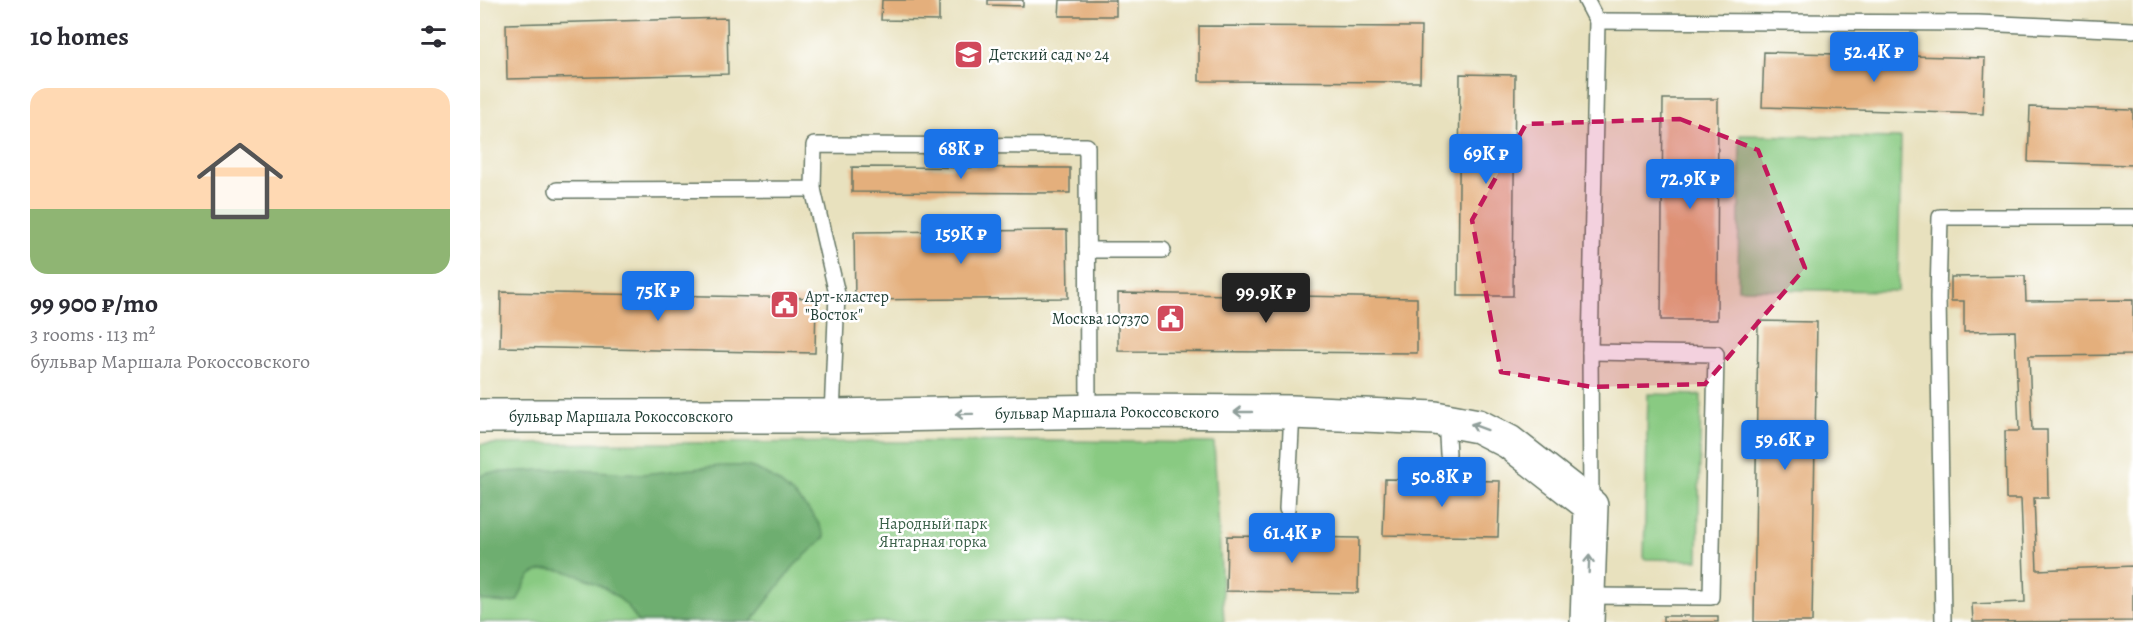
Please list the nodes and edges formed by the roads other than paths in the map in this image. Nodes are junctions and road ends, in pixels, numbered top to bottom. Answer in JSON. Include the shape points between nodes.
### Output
{"nodes":[{"id":1,"x":1586,"y":0,"type":"edge"},
{"id":2,"x":1597,"y":21,"type":"junction"},
{"id":3,"x":2133,"y":30,"type":"edge"},
{"id":4,"x":813,"y":189,"type":"junction"},
{"id":5,"x":557,"y":190,"type":"dead end"},
{"id":6,"x":2133,"y":217,"type":"edge"},
{"id":7,"x":1087,"y":250,"type":"junction"},
{"id":8,"x":1163,"y":250,"type":"dead end"},
{"id":9,"x":1590,"y":352,"type":"junction"},
{"id":10,"x":1088,"y":411,"type":"junction"},
{"id":11,"x":1292,"y":412,"type":"junction"},
{"id":12,"x":480,"y":416,"type":"edge"},
{"id":13,"x":832,"y":416,"type":"junction"},
{"id":14,"x":1446,"y":419,"type":"junction"},
{"id":15,"x":1448,"y":454,"type":"dead end"},
{"id":16,"x":1591,"y":506,"type":"junction"},
{"id":17,"x":1287,"y":509,"type":"dead end"},
{"id":18,"x":1587,"y":609,"type":"edge"},
{"id":19,"x":1943,"y":622,"type":"edge"}],
"edges":[{"from":1,"to":2,"type":"lane"},
{"from":2,"to":3,"type":"lane","via":[[1978,23]]},
{"from":2,"to":9,"type":"lane"},
{"from":4,"to":5,"type":"lane"},
{"from":4,"to":7,"type":"lane","via":[[814,145],[1087,146]]},
{"from":4,"to":13,"type":"lane","via":[[837,294]]},
{"from":6,"to":19,"type":"lane","via":[[1940,217]]},
{"from":7,"to":8,"type":"lane"},
{"from":7,"to":10,"type":"lane"},
{"from":9,"to":16,"type":"lane"},
{"from":9,"to":18,"type":"lane","via":[[1716,354],[1711,597]]},
{"from":11,"to":10,"type":"street","name":"бульвар Маршала Рокоссовского","one_way":true},
{"from":10,"to":13,"type":"street","name":"бульвар Маршала Рокоссовского","one_way":true},
{"from":11,"to":14,"type":"street","name":"бульвар Маршала Рокоссовского"},
{"from":11,"to":17,"type":"lane"},
{"from":12,"to":13,"type":"street","name":"бульвар Маршала Рокоссовского"},
{"from":14,"to":15,"type":"lane"},
{"from":16,"to":14,"type":"street","name":"бульвар Маршала Рокоссовского","one_way":true,"via":[[1509,442],[1478,426]]},
{"from":18,"to":16,"type":"street","one_way":true}]}
